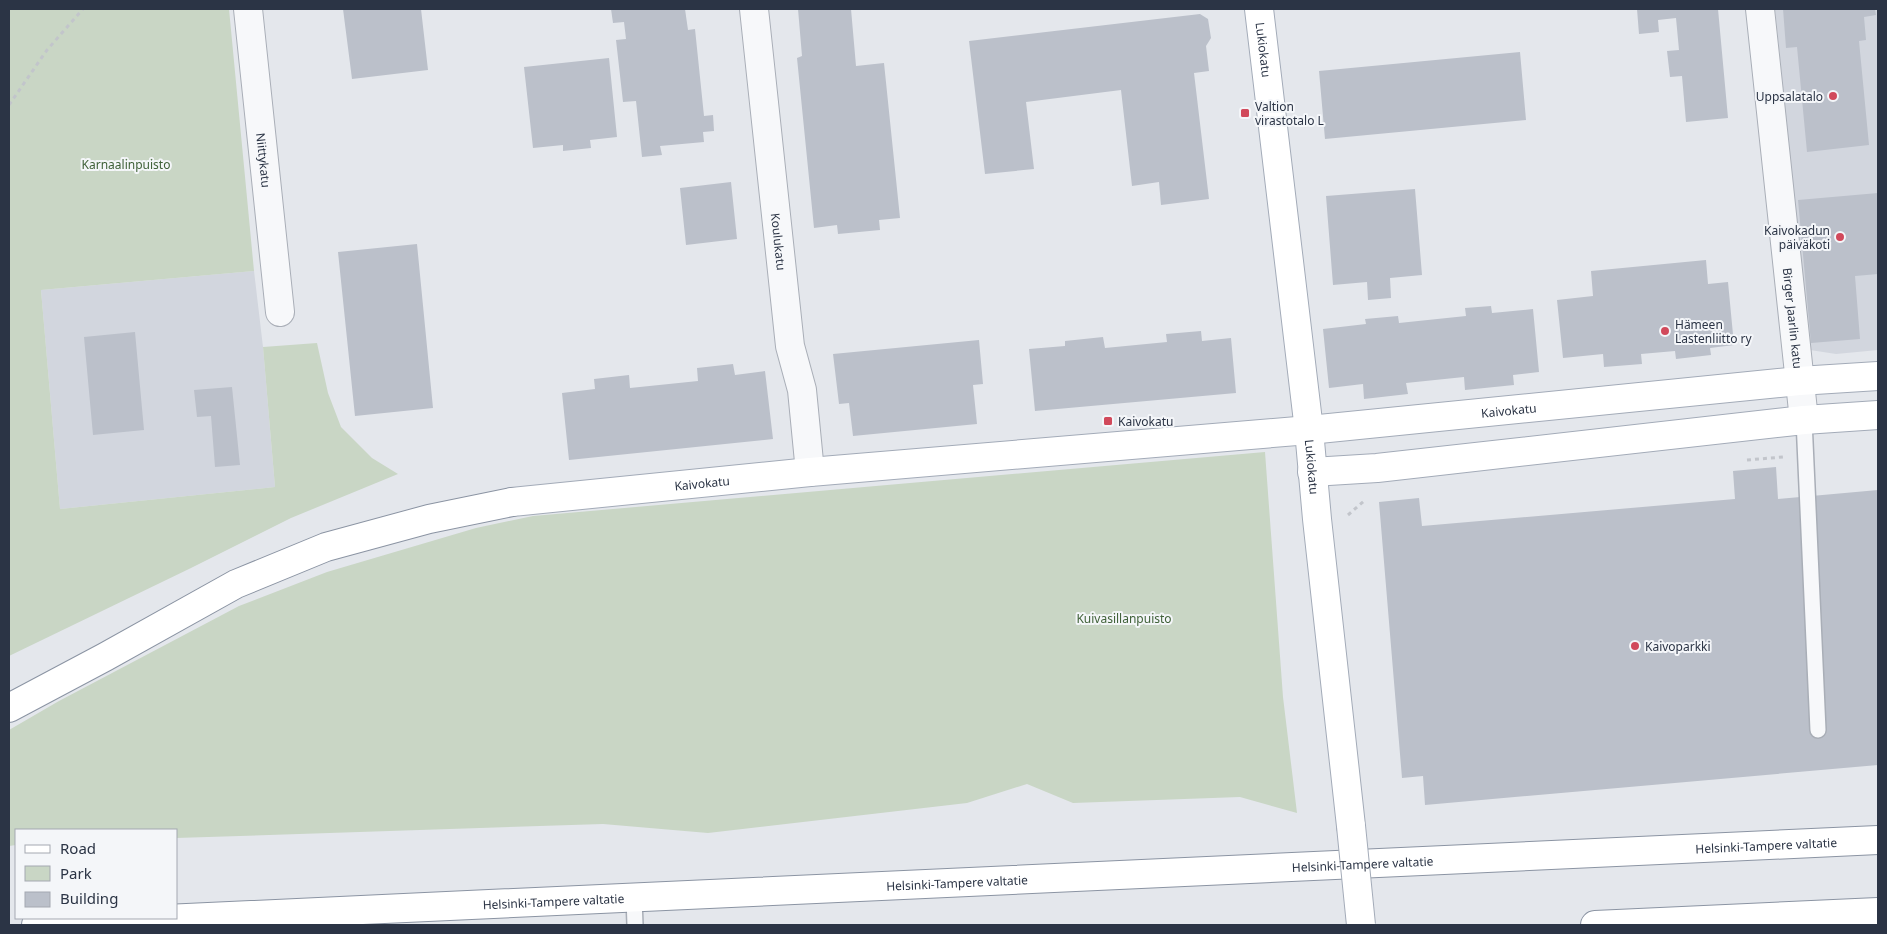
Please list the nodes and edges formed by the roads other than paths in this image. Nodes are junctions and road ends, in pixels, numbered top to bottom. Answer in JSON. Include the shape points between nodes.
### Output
{"nodes":[{"id":1,"x":248,"y":9,"type":"edge"},
{"id":2,"x":754,"y":9,"type":"edge"},
{"id":3,"x":1259,"y":9,"type":"edge"},
{"id":4,"x":1760,"y":9,"type":"edge"},
{"id":5,"x":280,"y":312,"type":"dead end"},
{"id":6,"x":1878,"y":376,"type":"edge"},
{"id":7,"x":1799,"y":381,"type":"junction"},
{"id":8,"x":1878,"y":415,"type":"edge"},
{"id":9,"x":1804,"y":420,"type":"junction"},
{"id":10,"x":1309,"y":430,"type":"junction"},
{"id":11,"x":810,"y":472,"type":"junction"},
{"id":12,"x":1312,"y":472,"type":"junction"},
{"id":13,"x":9,"y":708,"type":"edge"},
{"id":14,"x":1818,"y":730,"type":"dead end"},
{"id":15,"x":1878,"y":840,"type":"edge"},
{"id":16,"x":634,"y":898,"type":"junction"},
{"id":17,"x":1878,"y":912,"type":"edge"},
{"id":18,"x":169,"y":919,"type":"edge"},
{"id":19,"x":178,"y":919,"type":"edge"},
{"id":20,"x":36,"y":925,"type":"edge"},
{"id":21,"x":635,"y":925,"type":"edge"},
{"id":22,"x":1361,"y":925,"type":"edge"},
{"id":23,"x":1594,"y":925,"type":"edge"}],
"edges":[{"from":1,"to":5,"type":"street","name":"Niittykatu"},
{"from":2,"to":11,"type":"street","name":"Koulukatu","via":[[790,346],[802,390]]},
{"from":3,"to":10,"type":"main road","name":"Lukiokatu"},
{"from":4,"to":7,"type":"street","name":"Birger Jaarlin katu"},
{"from":6,"to":7,"type":"main road","name":"Kaivokatu"},
{"from":7,"to":9,"type":"street","name":"Birger Jaarlin katu"},
{"from":7,"to":10,"type":"main road","name":"Kaivokatu"},
{"from":8,"to":9,"type":"main road"},
{"from":9,"to":12,"type":"main road","via":[[1377,468]]},
{"from":9,"to":14,"type":"lane"},
{"from":10,"to":11,"type":"main road","name":"Kaivokatu"},
{"from":10,"to":12,"type":"main road","name":"Lukiokatu"},
{"from":11,"to":13,"type":"main road","name":"Kaivokatu","via":[[512,502],[429,518],[326,547],[236,584]]},
{"from":12,"to":22,"type":"main road","name":"Lukiokatu","bridge":true},
{"from":15,"to":16,"type":"main road","name":"Helsinki-Tampere valtatie"},
{"from":16,"to":19,"type":"main road","name":"Helsinki-Tampere valtatie"},
{"from":16,"to":21,"type":"lane"},
{"from":17,"to":23,"type":"main road"},
{"from":18,"to":20,"type":"main road","name":"Helsinki-Tampere valtatie"}]}
